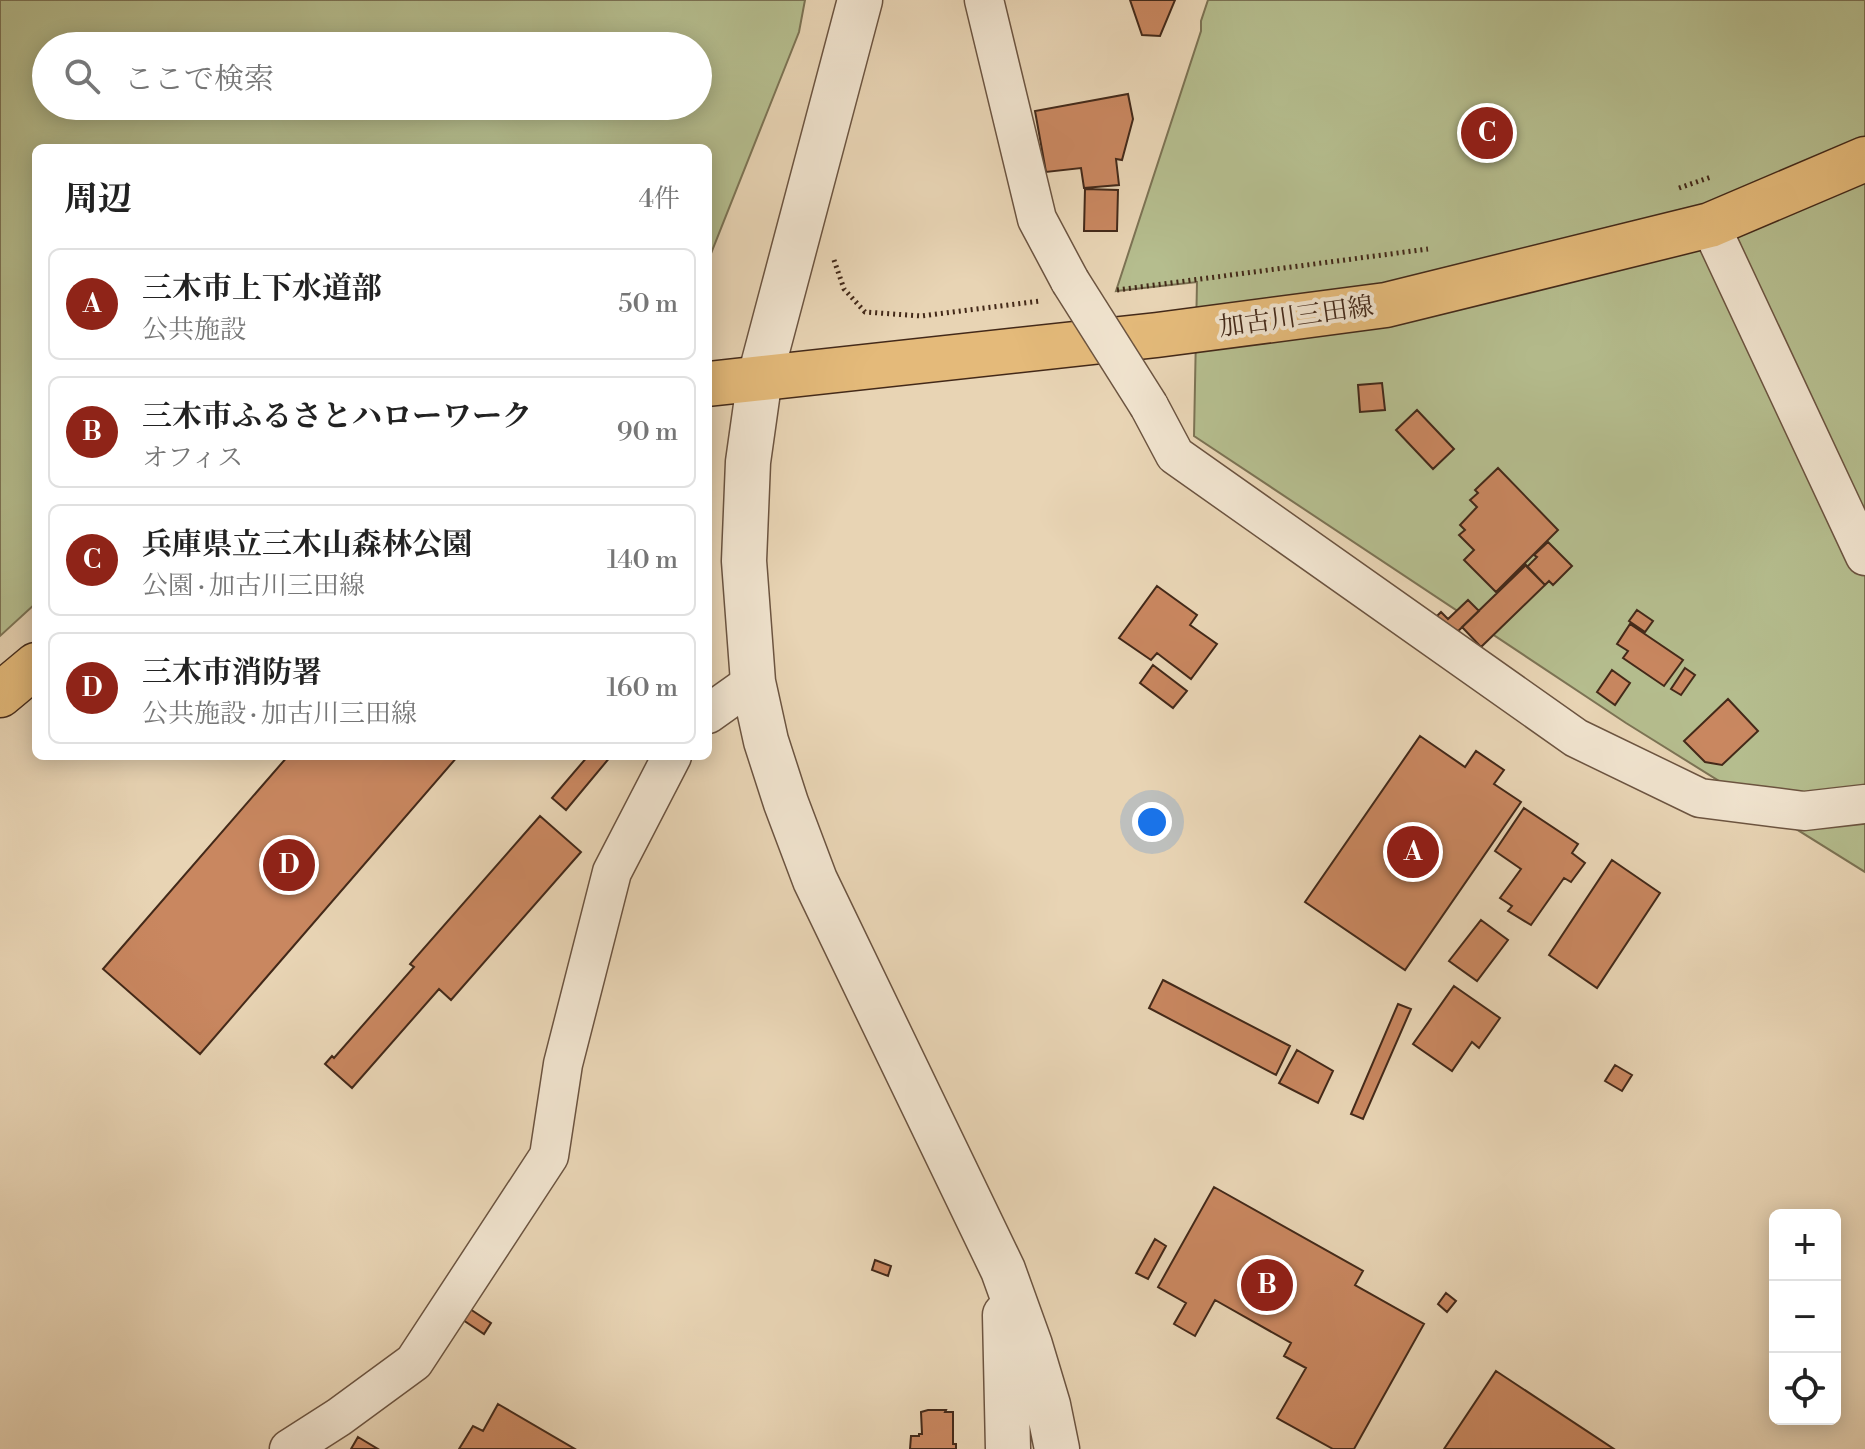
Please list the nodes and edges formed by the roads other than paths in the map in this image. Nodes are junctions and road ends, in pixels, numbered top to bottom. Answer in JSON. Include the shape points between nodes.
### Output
{"nodes":[{"id":1,"x":860,"y":0,"type":"edge"},
{"id":2,"x":984,"y":0,"type":"edge"},
{"id":3,"x":1865,"y":159,"type":"edge"},
{"id":4,"x":1710,"y":225,"type":"junction"},
{"id":5,"x":760,"y":377,"type":"junction"},
{"id":6,"x":712,"y":383,"type":"edge"},
{"id":7,"x":1865,"y":556,"type":"edge"},
{"id":8,"x":32,"y":668,"type":"edge"},
{"id":9,"x":753,"y":682,"type":"junction"},
{"id":10,"x":0,"y":695,"type":"edge"},
{"id":11,"x":712,"y":711,"type":"edge"},
{"id":12,"x":670,"y":760,"type":"edge"},
{"id":13,"x":1865,"y":804,"type":"edge"},
{"id":14,"x":1003,"y":1270,"type":"junction"},
{"id":15,"x":289,"y":1449,"type":"edge"},
{"id":16,"x":1008,"y":1449,"type":"edge"},
{"id":17,"x":1057,"y":1449,"type":"edge"}],
"edges":[{"from":1,"to":5,"type":"street"},
{"from":2,"to":13,"type":"street","bridge":true,"via":[[1037,219],[1071,291],[1149,406],[1175,455],[1576,738],[1700,798],[1804,811]]},
{"from":3,"to":4,"type":"main road","name":"加古川三田線"},
{"from":4,"to":5,"type":"main road","name":"加古川三田線","via":[[1386,305]]},
{"from":4,"to":7,"type":"street"},
{"from":5,"to":6,"type":"main road","name":"加古川三田線"},
{"from":5,"to":9,"type":"street","via":[[748,462],[744,561]]},
{"from":8,"to":10,"type":"main road"},
{"from":9,"to":11,"type":"street"},
{"from":9,"to":14,"type":"street","via":[[766,741],[815,880]]},
{"from":12,"to":15,"type":"street","via":[[612,872],[563,1064],[549,1156],[414,1362]]},
{"from":14,"to":16,"type":"street"},
{"from":14,"to":17,"type":"street","via":[[1039,1375]]}]}
